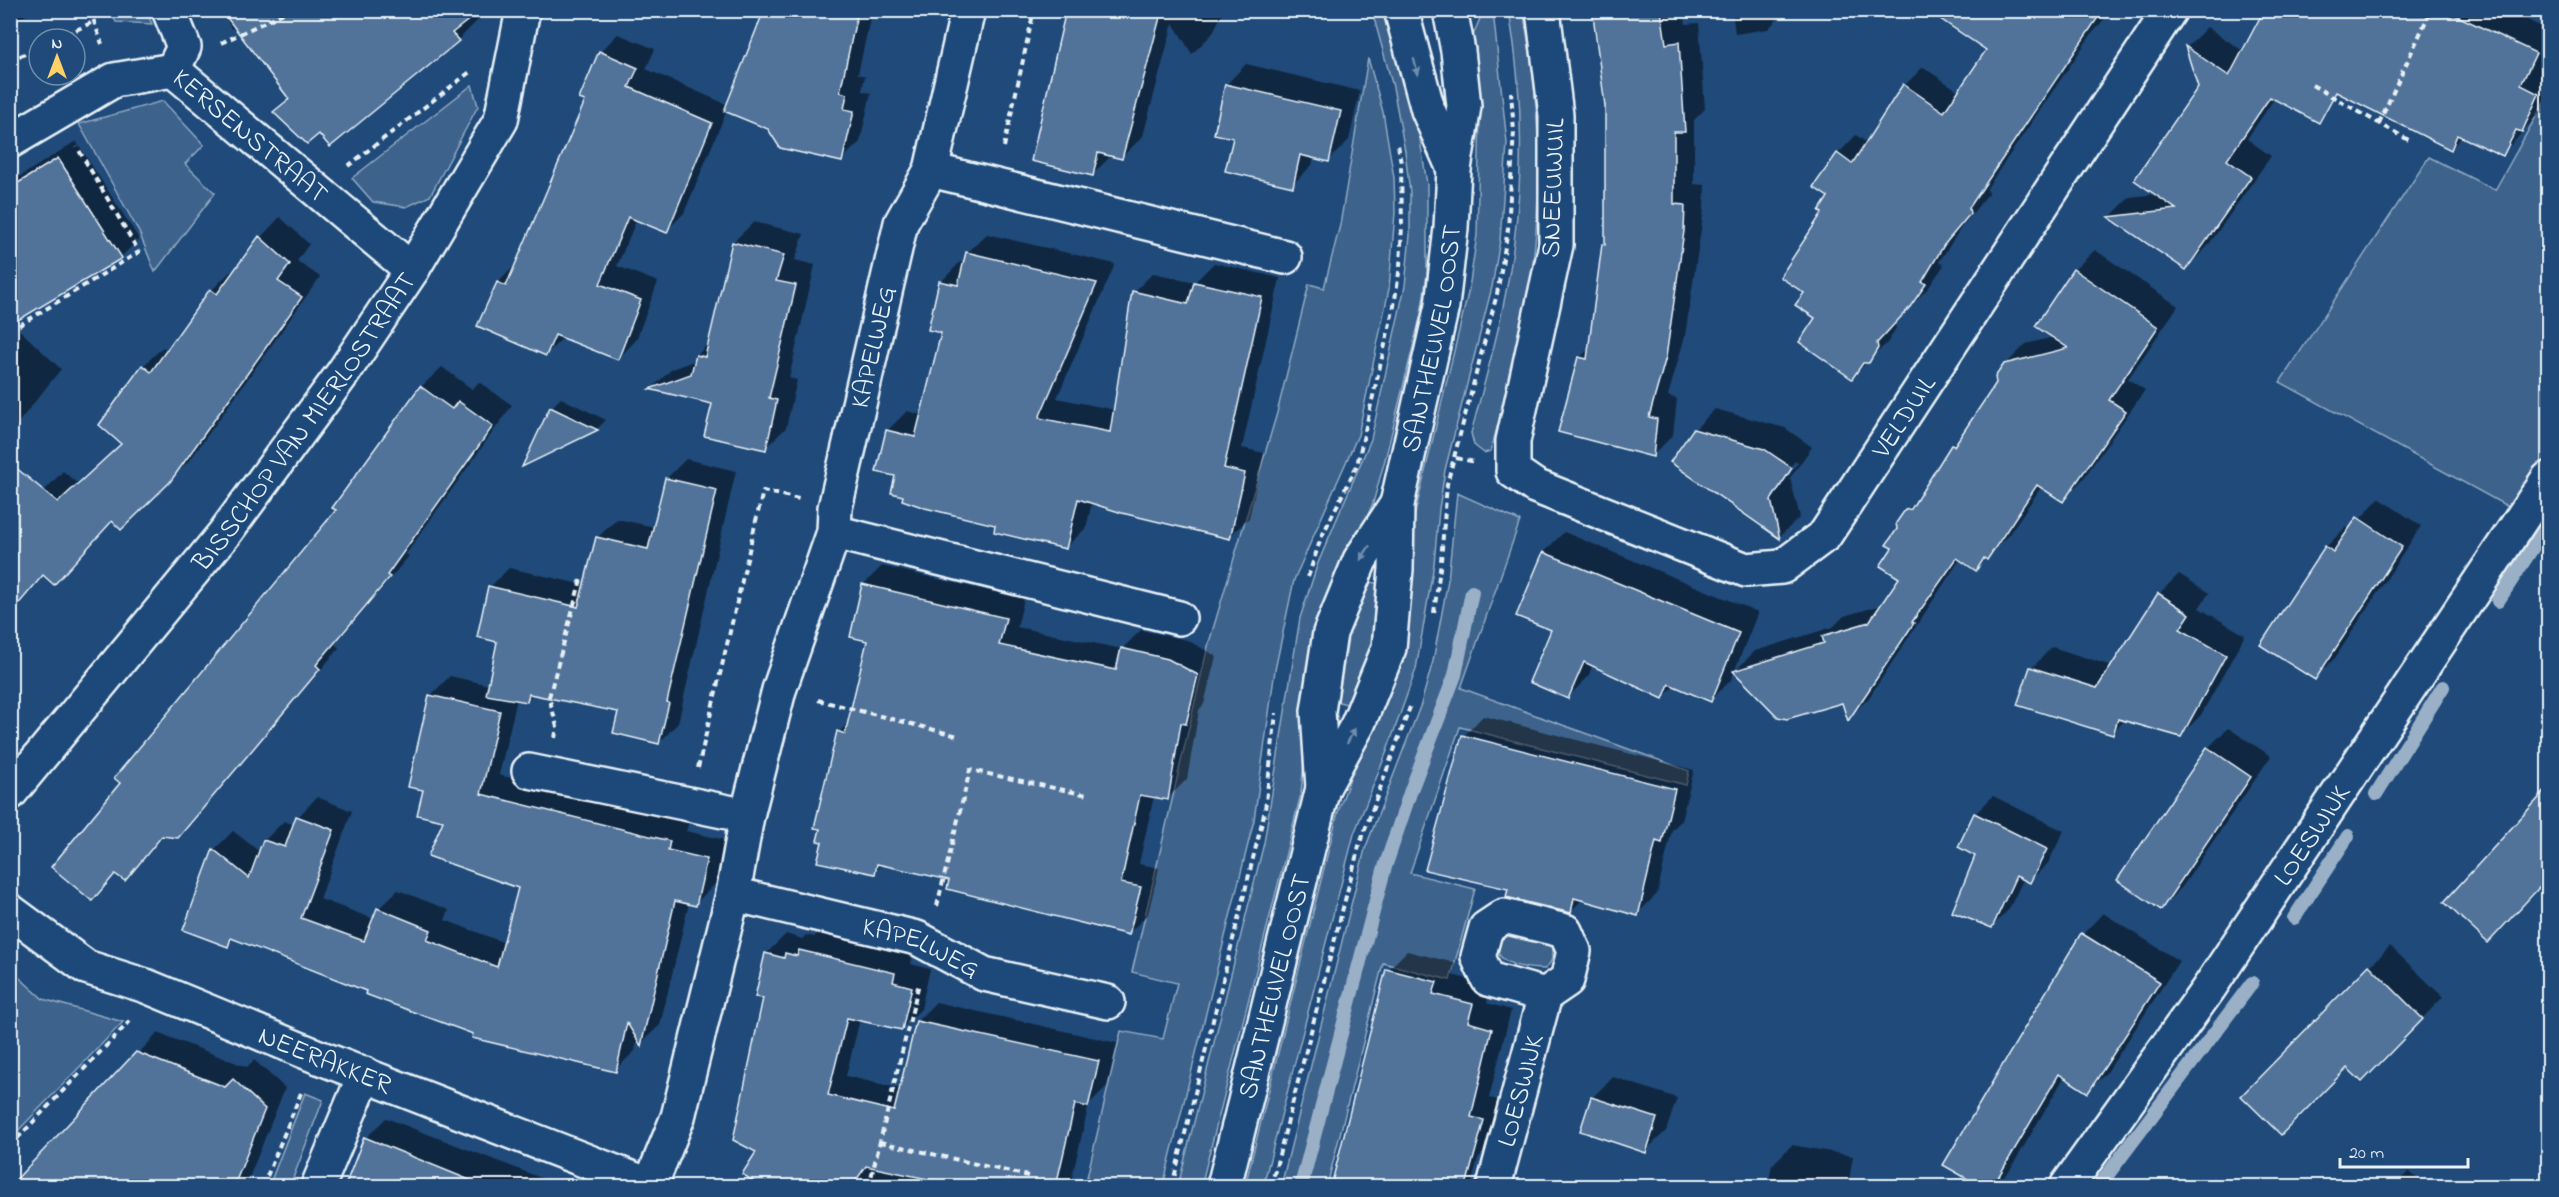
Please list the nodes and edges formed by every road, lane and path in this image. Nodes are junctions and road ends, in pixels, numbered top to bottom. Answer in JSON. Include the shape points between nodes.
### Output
{"nodes":[{"id":1,"x":169,"y":10,"type":"edge"},
{"id":2,"x":290,"y":10,"type":"edge"},
{"id":3,"x":523,"y":10,"type":"edge"},
{"id":4,"x":968,"y":10,"type":"edge"},
{"id":5,"x":1034,"y":10,"type":"edge"},
{"id":6,"x":1401,"y":10,"type":"edge"},
{"id":7,"x":1450,"y":10,"type":"edge"},
{"id":8,"x":1543,"y":10,"type":"edge"},
{"id":9,"x":2170,"y":10,"type":"edge"},
{"id":10,"x":2431,"y":10,"type":"edge"},
{"id":11,"x":95,"y":21,"type":"dead end"},
{"id":12,"x":82,"y":27,"type":"edge"},
{"id":13,"x":27,"y":53,"type":"edge"},
{"id":14,"x":179,"y":59,"type":"junction"},
{"id":15,"x":10,"y":61,"type":"edge"},
{"id":16,"x":472,"y":70,"type":"dead end"},
{"id":17,"x":2312,"y":85,"type":"dead end"},
{"id":18,"x":57,"y":114,"type":"junction"},
{"id":19,"x":2379,"y":123,"type":"junction"},
{"id":20,"x":10,"y":141,"type":"edge"},
{"id":21,"x":2412,"y":142,"type":"dead end"},
{"id":22,"x":1454,"y":169,"type":"junction"},
{"id":23,"x":931,"y":170,"type":"junction"},
{"id":24,"x":995,"y":186,"type":"junction"},
{"id":25,"x":317,"y":190,"type":"junction"},
{"id":26,"x":1285,"y":257,"type":"dead end"},
{"id":27,"x":412,"y":270,"type":"junction"},
{"id":28,"x":10,"y":331,"type":"edge"},
{"id":29,"x":1513,"y":471,"type":"joint"},
{"id":30,"x":2548,"y":479,"type":"edge"},
{"id":31,"x":1397,"y":504,"type":"junction"},
{"id":32,"x":834,"y":520,"type":"junction"},
{"id":33,"x":580,"y":579,"type":"dead end"},
{"id":34,"x":1179,"y":618,"type":"dead end"},
{"id":35,"x":779,"y":690,"type":"junction"},
{"id":36,"x":958,"y":736,"type":"dead end"},
{"id":37,"x":539,"y":773,"type":"joint"},
{"id":38,"x":1323,"y":788,"type":"junction"},
{"id":39,"x":10,"y":793,"type":"edge"},
{"id":40,"x":1087,"y":795,"type":"dead end"},
{"id":41,"x":690,"y":804,"type":"junction"},
{"id":42,"x":747,"y":816,"type":"junction"},
{"id":43,"x":733,"y":894,"type":"junction"},
{"id":44,"x":10,"y":911,"type":"edge"},
{"id":45,"x":928,"y":944,"type":"junction"},
{"id":46,"x":146,"y":986,"type":"junction"},
{"id":47,"x":1545,"y":995,"type":"dead end"},
{"id":48,"x":1108,"y":1002,"type":"dead end"},
{"id":49,"x":316,"y":1056,"type":"junction"},
{"id":50,"x":365,"y":1074,"type":"junction"},
{"id":51,"x":880,"y":1142,"type":"junction"},
{"id":52,"x":10,"y":1146,"type":"edge"},
{"id":53,"x":1028,"y":1176,"type":"dead end"},
{"id":54,"x":263,"y":1186,"type":"edge"},
{"id":55,"x":318,"y":1186,"type":"edge"},
{"id":56,"x":650,"y":1186,"type":"edge"},
{"id":57,"x":869,"y":1186,"type":"edge"},
{"id":58,"x":1224,"y":1186,"type":"edge"},
{"id":59,"x":1494,"y":1186,"type":"edge"},
{"id":60,"x":2067,"y":1186,"type":"edge"}],
"edges":[{"from":1,"to":14,"type":"street"},
{"from":2,"to":14,"type":"path"},
{"from":3,"to":27,"type":"street","name":"BISSCHOP VAN MIERLOSTRAAT","via":[[501,120]]},
{"from":4,"to":23,"type":"street","name":"KAPELWEG"},
{"from":5,"to":24,"type":"path"},
{"from":6,"to":22,"type":"street","name":"SANTHEUVEL OOST","one_way":true,"via":[[1428,110]]},
{"from":7,"to":22,"type":"street","name":"SANTHEUVEL OOST","via":[[1464,106]]},
{"from":8,"to":29,"type":"street","name":"SNEEUWUIL","via":[[1556,115],[1556,244],[1513,441]]},
{"from":9,"to":29,"type":"street","name":"VELDUIL","via":[[1825,535],[1782,567],[1746,570],[1535,486]]},
{"from":10,"to":19,"type":"path"},
{"from":11,"to":12,"type":"path"},
{"from":13,"to":15,"type":"path"},
{"from":14,"to":18,"type":"street","name":"KERSENSTRAAT","via":[[114,80]]},
{"from":14,"to":25,"type":"street","name":"KERSENSTRAAT"},
{"from":16,"to":25,"type":"path"},
{"from":17,"to":19,"type":"path"},
{"from":18,"to":20,"type":"street","name":"KERSENSTRAAT"},
{"from":18,"to":28,"type":"path","via":[[139,252]]},
{"from":19,"to":21,"type":"path"},
{"from":22,"to":31,"type":"street","name":"SANTHEUVEL OOST","via":[[1442,306]]},
{"from":23,"to":24,"type":"street"},
{"from":23,"to":32,"type":"street","name":"KAPELWEG","via":[[901,223]]},
{"from":24,"to":26,"type":"street"},
{"from":25,"to":27,"type":"street","name":"KERSENSTRAAT"},
{"from":27,"to":39,"type":"street","name":"BISSCHOP VAN MIERLOSTRAAT","via":[[224,534]]},
{"from":30,"to":60,"type":"street","name":"LOESWIJK","via":[[2208,988]]},
{"from":38,"to":31,"type":"street","name":"SANTHEUVEL OOST","one_way":true,"via":[[1358,724],[1389,648]]},
{"from":31,"to":38,"type":"street","name":"SANTHEUVEL OOST","one_way":true,"via":[[1360,560],[1330,633],[1318,711]]},
{"from":32,"to":34,"type":"street"},
{"from":32,"to":35,"type":"street","name":"KAPELWEG"},
{"from":32,"to":41,"type":"path","via":[[763,490]]},
{"from":33,"to":37,"type":"path","via":[[549,697],[557,727]]},
{"from":35,"to":36,"type":"path"},
{"from":35,"to":42,"type":"street","name":"KAPELWEG"},
{"from":37,"to":41,"type":"street"},
{"from":38,"to":58,"type":"street","name":"SANTHEUVEL OOST"},
{"from":40,"to":45,"type":"path","via":[[970,770]]},
{"from":41,"to":42,"type":"street"},
{"from":42,"to":43,"type":"street","name":"KAPELWEG"},
{"from":43,"to":45,"type":"street","name":"KAPELWEG","via":[[917,938]]},
{"from":43,"to":56,"type":"street","name":"KAPELWEG","via":[[678,1117]]},
{"from":44,"to":46,"type":"street","name":"NEERAKKER","via":[[86,968]]},
{"from":45,"to":48,"type":"street","name":"KAPELWEG","via":[[984,974]]},
{"from":45,"to":51,"type":"path"},
{"from":46,"to":49,"type":"street","name":"NEERAKKER"},
{"from":46,"to":52,"type":"path","via":[[130,1021]]},
{"from":47,"to":59,"type":"street","name":"LOESWIJK"},
{"from":49,"to":50,"type":"street","name":"NEERAKKER"},
{"from":49,"to":54,"type":"path"},
{"from":50,"to":55,"type":"street"},
{"from":50,"to":56,"type":"street","name":"NEERAKKER"},
{"from":51,"to":53,"type":"path"},
{"from":51,"to":57,"type":"path"}]}
